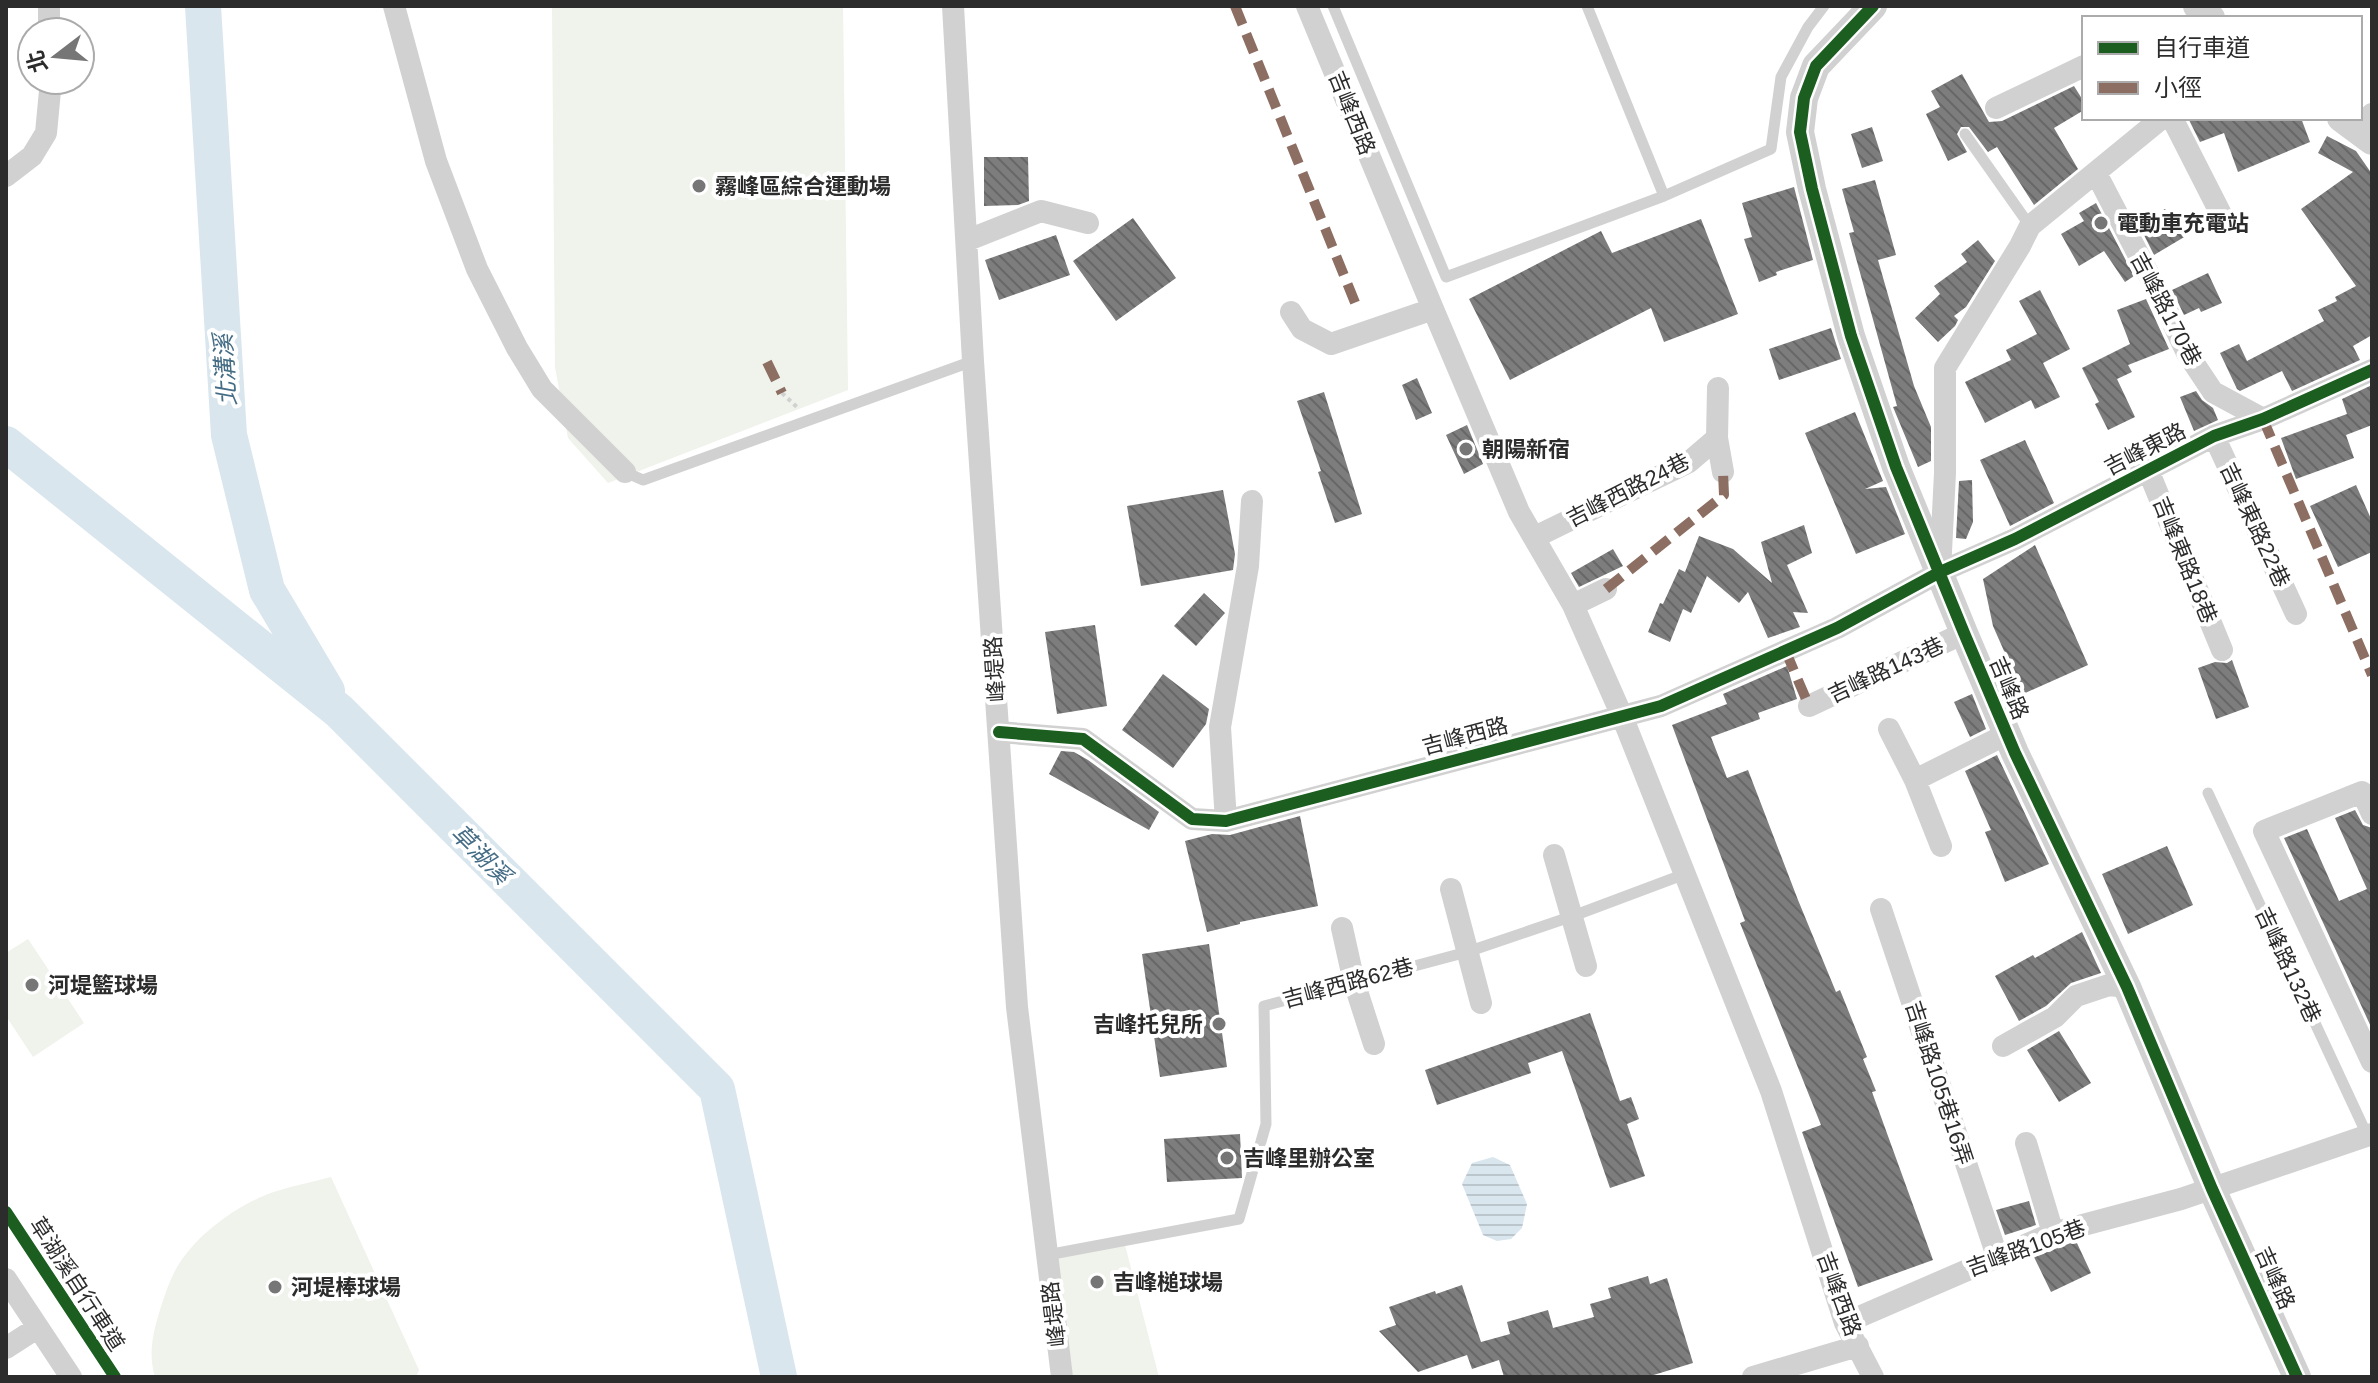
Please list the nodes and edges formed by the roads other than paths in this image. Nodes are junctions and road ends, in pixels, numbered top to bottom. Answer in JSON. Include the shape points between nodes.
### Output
{"nodes":[{"id":1,"x":394,"y":6,"type":"edge"},
{"id":2,"x":953,"y":6,"type":"edge"},
{"id":3,"x":1307,"y":6,"type":"edge"},
{"id":4,"x":1333,"y":6,"type":"edge"},
{"id":5,"x":1587,"y":6,"type":"edge"},
{"id":6,"x":1824,"y":6,"type":"edge"},
{"id":7,"x":1873,"y":6,"type":"edge"},
{"id":8,"x":2082,"y":67,"type":"edge"},
{"id":9,"x":50,"y":96,"type":"edge"},
{"id":10,"x":1996,"y":108,"type":"dead end"},
{"id":11,"x":2160,"y":120,"type":"edge"},
{"id":12,"x":2173,"y":120,"type":"edge"},
{"id":13,"x":1965,"y":134,"type":"dead end"},
{"id":14,"x":2096,"y":173,"type":"junction"},
{"id":15,"x":6,"y":176,"type":"edge"},
{"id":16,"x":1664,"y":196,"type":"junction"},
{"id":17,"x":1088,"y":223,"type":"dead end"},
{"id":18,"x":2226,"y":224,"type":"dead end"},
{"id":19,"x":2030,"y":226,"type":"junction"},
{"id":20,"x":968,"y":240,"type":"junction"},
{"id":21,"x":1433,"y":309,"type":"junction"},
{"id":22,"x":1291,"y":312,"type":"dead end"},
{"id":23,"x":973,"y":361,"type":"junction"},
{"id":24,"x":2372,"y":370,"type":"edge"},
{"id":25,"x":1718,"y":388,"type":"dead end"},
{"id":26,"x":2263,"y":419,"type":"junction"},
{"id":27,"x":2214,"y":436,"type":"junction"},
{"id":28,"x":1717,"y":438,"type":"junction"},
{"id":29,"x":2148,"y":470,"type":"junction"},
{"id":30,"x":625,"y":472,"type":"joint"},
{"id":31,"x":1723,"y":472,"type":"dead end"},
{"id":32,"x":1252,"y":501,"type":"dead end"},
{"id":33,"x":1535,"y":537,"type":"junction"},
{"id":34,"x":1940,"y":572,"type":"junction"},
{"id":35,"x":1606,"y":589,"type":"dead end"},
{"id":36,"x":1573,"y":605,"type":"junction"},
{"id":37,"x":2296,"y":614,"type":"dead end"},
{"id":38,"x":1964,"y":633,"type":"junction"},
{"id":39,"x":2222,"y":650,"type":"dead end"},
{"id":40,"x":1809,"y":706,"type":"dead end"},
{"id":41,"x":1622,"y":716,"type":"junction"},
{"id":42,"x":1889,"y":729,"type":"dead end"},
{"id":43,"x":999,"y":732,"type":"junction"},
{"id":44,"x":2007,"y":734,"type":"junction"},
{"id":45,"x":1915,"y":780,"type":"junction"},
{"id":46,"x":2208,"y":793,"type":"dead end"},
{"id":47,"x":2372,"y":814,"type":"edge"},
{"id":48,"x":1226,"y":821,"type":"junction"},
{"id":49,"x":1941,"y":846,"type":"dead end"},
{"id":50,"x":1554,"y":855,"type":"dead end"},
{"id":51,"x":1685,"y":874,"type":"junction"},
{"id":52,"x":1451,"y":889,"type":"dead end"},
{"id":53,"x":1881,"y":909,"type":"dead end"},
{"id":54,"x":1573,"y":916,"type":"junction"},
{"id":55,"x":1342,"y":928,"type":"dead end"},
{"id":56,"x":1467,"y":952,"type":"junction"},
{"id":57,"x":1586,"y":966,"type":"dead end"},
{"id":58,"x":1354,"y":982,"type":"junction"},
{"id":59,"x":2127,"y":987,"type":"junction"},
{"id":60,"x":1481,"y":1003,"type":"dead end"},
{"id":61,"x":1374,"y":1044,"type":"dead end"},
{"id":62,"x":2003,"y":1046,"type":"dead end"},
{"id":63,"x":2372,"y":1062,"type":"edge"},
{"id":64,"x":2371,"y":1138,"type":"edge"},
{"id":65,"x":2026,"y":1143,"type":"dead end"},
{"id":66,"x":2212,"y":1189,"type":"junction"},
{"id":67,"x":2053,"y":1233,"type":"junction"},
{"id":68,"x":1047,"y":1255,"type":"junction"},
{"id":69,"x":1997,"y":1256,"type":"junction"},
{"id":70,"x":6,"y":1279,"type":"edge"},
{"id":71,"x":1845,"y":1323,"type":"junction"},
{"id":72,"x":37,"y":1328,"type":"junction"},
{"id":73,"x":1858,"y":1346,"type":"junction"},
{"id":74,"x":6,"y":1348,"type":"edge"},
{"id":75,"x":71,"y":1377,"type":"edge"},
{"id":76,"x":1062,"y":1377,"type":"edge"},
{"id":77,"x":1753,"y":1377,"type":"edge"},
{"id":78,"x":1873,"y":1377,"type":"edge"},
{"id":79,"x":2297,"y":1377,"type":"edge"}],
"edges":[{"from":1,"to":30,"type":"street","via":[[436,161],[477,269],[542,389]]},
{"from":2,"to":20,"type":"street","name":"峰堤路"},
{"from":3,"to":21,"type":"street","name":"吉峰西路"},
{"from":4,"to":16,"type":"lane","via":[[1446,277]]},
{"from":5,"to":16,"type":"lane"},
{"from":6,"to":16,"type":"lane","via":[[1781,77],[1771,149]]},
{"from":7,"to":34,"type":"street","name":"吉峰路","via":[[1816,66],[1804,98],[1800,132],[1851,336],[1896,467]]},
{"from":8,"to":10,"type":"street"},
{"from":9,"to":15,"type":"street","via":[[46,133],[32,156]]},
{"from":11,"to":14,"type":"street","name":"吉峰路"},
{"from":12,"to":18,"type":"street"},
{"from":13,"to":19,"type":"lane"},
{"from":14,"to":19,"type":"street","name":"吉峰路"},
{"from":14,"to":26,"type":"street","name":"吉峰路170巷","via":[[2187,353],[2213,392]]},
{"from":17,"to":20,"type":"street","via":[[1041,211]]},
{"from":19,"to":34,"type":"street","name":"吉峰路","via":[[1945,368]]},
{"from":20,"to":23,"type":"street","name":"峰堤路"},
{"from":21,"to":22,"type":"street","via":[[1331,344],[1302,329]]},
{"from":21,"to":33,"type":"street","name":"吉峰西路","via":[[1519,512]]},
{"from":23,"to":30,"type":"lane","via":[[643,480]]},
{"from":23,"to":43,"type":"street","name":"峰堤路"},
{"from":24,"to":26,"type":"street","name":"吉峰東路"},
{"from":25,"to":28,"type":"street"},
{"from":26,"to":27,"type":"street","name":"吉峰東路"},
{"from":27,"to":29,"type":"street","name":"吉峰東路"},
{"from":27,"to":37,"type":"street","name":"吉峰東路22巷"},
{"from":28,"to":31,"type":"street"},
{"from":28,"to":33,"type":"street","name":"吉峰西路24巷","via":[[1689,462]]},
{"from":29,"to":34,"type":"street","name":"吉峰東路"},
{"from":29,"to":39,"type":"street","name":"吉峰東路18巷"},
{"from":32,"to":48,"type":"street","via":[[1248,566],[1220,727]]},
{"from":33,"to":36,"type":"street","name":"吉峰西路"},
{"from":34,"to":38,"type":"street","name":"吉峰路"},
{"from":34,"to":41,"type":"street","name":"吉峰西路","via":[[1786,652],[1661,706]]},
{"from":35,"to":36,"type":"street"},
{"from":36,"to":41,"type":"street","name":"吉峰西路"},
{"from":38,"to":40,"type":"street","name":"吉峰路143巷"},
{"from":38,"to":44,"type":"street","name":"吉峰路"},
{"from":41,"to":48,"type":"street","name":"吉峰西路"},
{"from":41,"to":51,"type":"street","name":"吉峰西路"},
{"from":42,"to":45,"type":"street"},
{"from":43,"to":48,"type":"street","name":"吉峰西路","via":[[1083,739],[1192,819]]},
{"from":43,"to":68,"type":"street","name":"峰堤路","via":[[1017,1007]]},
{"from":44,"to":45,"type":"street"},
{"from":44,"to":59,"type":"street","name":"吉峰路"},
{"from":45,"to":49,"type":"street"},
{"from":46,"to":64,"type":"lane","name":"吉峰路132巷"},
{"from":47,"to":63,"type":"street","via":[[2362,792],[2264,831]]},
{"from":50,"to":54,"type":"street"},
{"from":51,"to":54,"type":"lane","name":"吉峰西路62巷"},
{"from":51,"to":71,"type":"street","name":"吉峰西路","via":[[1771,1091]]},
{"from":52,"to":56,"type":"street"},
{"from":53,"to":69,"type":"street","name":"吉峰路105巷16弄"},
{"from":54,"to":56,"type":"lane","name":"吉峰西路62巷"},
{"from":54,"to":57,"type":"street"},
{"from":55,"to":58,"type":"street"},
{"from":56,"to":58,"type":"lane","name":"吉峰西路62巷"},
{"from":56,"to":60,"type":"street"},
{"from":58,"to":61,"type":"street"},
{"from":58,"to":68,"type":"lane","name":"吉峰西路62巷","via":[[1264,1006],[1266,1124],[1239,1219]]},
{"from":59,"to":62,"type":"street","via":[[2109,985],[2076,996],[2055,1017]]},
{"from":59,"to":66,"type":"street","name":"吉峰路"},
{"from":64,"to":66,"type":"street","name":"吉峰路132巷"},
{"from":65,"to":67,"type":"street"},
{"from":66,"to":67,"type":"street","name":"吉峰路105巷"},
{"from":66,"to":79,"type":"street","name":"吉峰路"},
{"from":67,"to":69,"type":"street","name":"吉峰路105巷"},
{"from":68,"to":76,"type":"street","name":"峰堤路"},
{"from":69,"to":71,"type":"street","name":"吉峰路105巷"},
{"from":70,"to":72,"type":"street"},
{"from":71,"to":73,"type":"street","name":"吉峰西路"},
{"from":72,"to":74,"type":"street"},
{"from":72,"to":75,"type":"street"},
{"from":73,"to":77,"type":"street"},
{"from":73,"to":78,"type":"street","name":"吉峰西路"}]}
